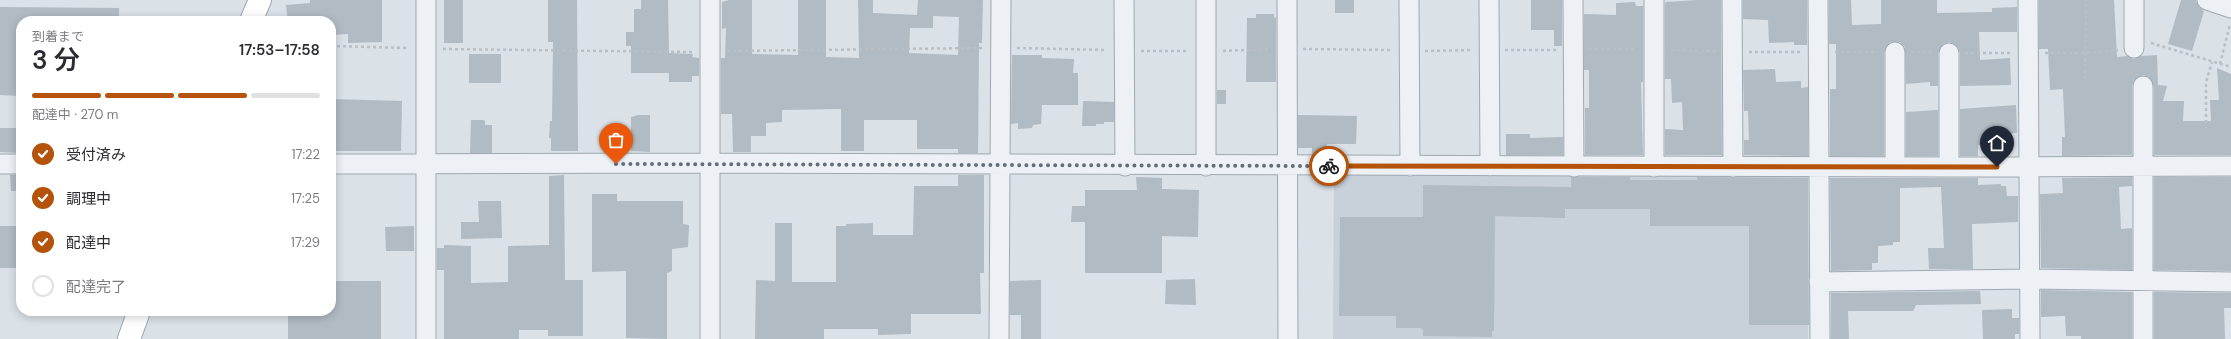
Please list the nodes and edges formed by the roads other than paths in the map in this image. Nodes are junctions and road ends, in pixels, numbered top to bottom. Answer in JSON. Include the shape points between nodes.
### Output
{"nodes":[{"id":1,"x":260,"y":0,"type":"edge"},
{"id":2,"x":426,"y":0,"type":"edge"},
{"id":3,"x":710,"y":0,"type":"edge"},
{"id":4,"x":1001,"y":0,"type":"edge"},
{"id":5,"x":1124,"y":0,"type":"edge"},
{"id":6,"x":1206,"y":0,"type":"edge"},
{"id":7,"x":1287,"y":0,"type":"edge"},
{"id":8,"x":1409,"y":0,"type":"edge"},
{"id":9,"x":1489,"y":0,"type":"edge"},
{"id":10,"x":1573,"y":0,"type":"edge"},
{"id":11,"x":1654,"y":0,"type":"edge"},
{"id":12,"x":1732,"y":0,"type":"edge"},
{"id":13,"x":1818,"y":0,"type":"edge"},
{"id":14,"x":2028,"y":0,"type":"edge"},
{"id":15,"x":2134,"y":0,"type":"edge"},
{"id":16,"x":2207,"y":0,"type":"edge"},
{"id":17,"x":2231,"y":8,"type":"edge"},
{"id":18,"x":253,"y":16,"type":"edge"},
{"id":19,"x":2134,"y":43,"type":"road end"},
{"id":20,"x":1895,"y":52,"type":"road end"},
{"id":21,"x":1948,"y":52,"type":"road end"},
{"id":22,"x":2143,"y":86,"type":"dead end"},
{"id":23,"x":710,"y":163,"type":"junction"},
{"id":24,"x":0,"y":164,"type":"edge"},
{"id":25,"x":16,"y":164,"type":"edge"},
{"id":26,"x":336,"y":164,"type":"edge"},
{"id":27,"x":426,"y":164,"type":"junction"},
{"id":28,"x":1000,"y":166,"type":"junction"},
{"id":29,"x":1125,"y":166,"type":"junction"},
{"id":30,"x":1206,"y":166,"type":"junction"},
{"id":31,"x":1287,"y":166,"type":"junction"},
{"id":32,"x":1410,"y":166,"type":"junction"},
{"id":33,"x":1490,"y":166,"type":"junction"},
{"id":34,"x":1574,"y":166,"type":"junction"},
{"id":35,"x":2231,"y":166,"type":"edge"},
{"id":36,"x":1654,"y":167,"type":"junction"},
{"id":37,"x":1733,"y":167,"type":"junction"},
{"id":38,"x":1818,"y":167,"type":"junction"},
{"id":39,"x":1895,"y":167,"type":"junction"},
{"id":40,"x":1949,"y":167,"type":"junction"},
{"id":41,"x":2029,"y":167,"type":"junction"},
{"id":42,"x":2143,"y":167,"type":"junction"},
{"id":43,"x":2029,"y":279,"type":"junction"},
{"id":44,"x":1819,"y":282,"type":"junction"},
{"id":45,"x":2143,"y":282,"type":"junction"},
{"id":46,"x":2231,"y":282,"type":"edge"},
{"id":47,"x":137,"y":316,"type":"edge"},
{"id":48,"x":129,"y":339,"type":"edge"},
{"id":49,"x":426,"y":339,"type":"edge"},
{"id":50,"x":710,"y":339,"type":"edge"},
{"id":51,"x":999,"y":339,"type":"edge"},
{"id":52,"x":1288,"y":339,"type":"edge"},
{"id":53,"x":1820,"y":339,"type":"edge"},
{"id":54,"x":2030,"y":339,"type":"edge"},
{"id":55,"x":2143,"y":339,"type":"edge"}],
"edges":[{"from":1,"to":18,"type":"main road"},
{"from":2,"to":27,"type":"street"},
{"from":3,"to":23,"type":"street"},
{"from":4,"to":28,"type":"street"},
{"from":5,"to":29,"type":"street"},
{"from":6,"to":30,"type":"street"},
{"from":7,"to":31,"type":"street"},
{"from":8,"to":32,"type":"street"},
{"from":9,"to":33,"type":"street"},
{"from":10,"to":34,"type":"street"},
{"from":11,"to":36,"type":"street"},
{"from":12,"to":37,"type":"street"},
{"from":13,"to":38,"type":"street"},
{"from":14,"to":41,"type":"street"},
{"from":15,"to":19,"type":"street"},
{"from":16,"to":17,"type":"street"},
{"from":20,"to":39,"type":"street"},
{"from":21,"to":40,"type":"street"},
{"from":22,"to":42,"type":"street"},
{"from":23,"to":27,"type":"street"},
{"from":23,"to":28,"type":"street"},
{"from":23,"to":50,"type":"street"},
{"from":24,"to":25,"type":"street"},
{"from":26,"to":27,"type":"street"},
{"from":27,"to":49,"type":"street"},
{"from":28,"to":29,"type":"street"},
{"from":28,"to":51,"type":"street"},
{"from":29,"to":30,"type":"street"},
{"from":30,"to":31,"type":"street"},
{"from":31,"to":32,"type":"street"},
{"from":31,"to":52,"type":"street"},
{"from":32,"to":33,"type":"street"},
{"from":33,"to":34,"type":"street"},
{"from":34,"to":36,"type":"street"},
{"from":35,"to":42,"type":"street"},
{"from":36,"to":37,"type":"street"},
{"from":37,"to":38,"type":"street"},
{"from":38,"to":39,"type":"street"},
{"from":38,"to":44,"type":"street"},
{"from":39,"to":40,"type":"street"},
{"from":40,"to":41,"type":"street"},
{"from":41,"to":42,"type":"street"},
{"from":41,"to":43,"type":"street"},
{"from":42,"to":45,"type":"street"},
{"from":43,"to":44,"type":"street"},
{"from":43,"to":45,"type":"street"},
{"from":43,"to":54,"type":"street"},
{"from":44,"to":53,"type":"street"},
{"from":45,"to":46,"type":"street"},
{"from":45,"to":55,"type":"street"},
{"from":47,"to":48,"type":"main road"}]}
